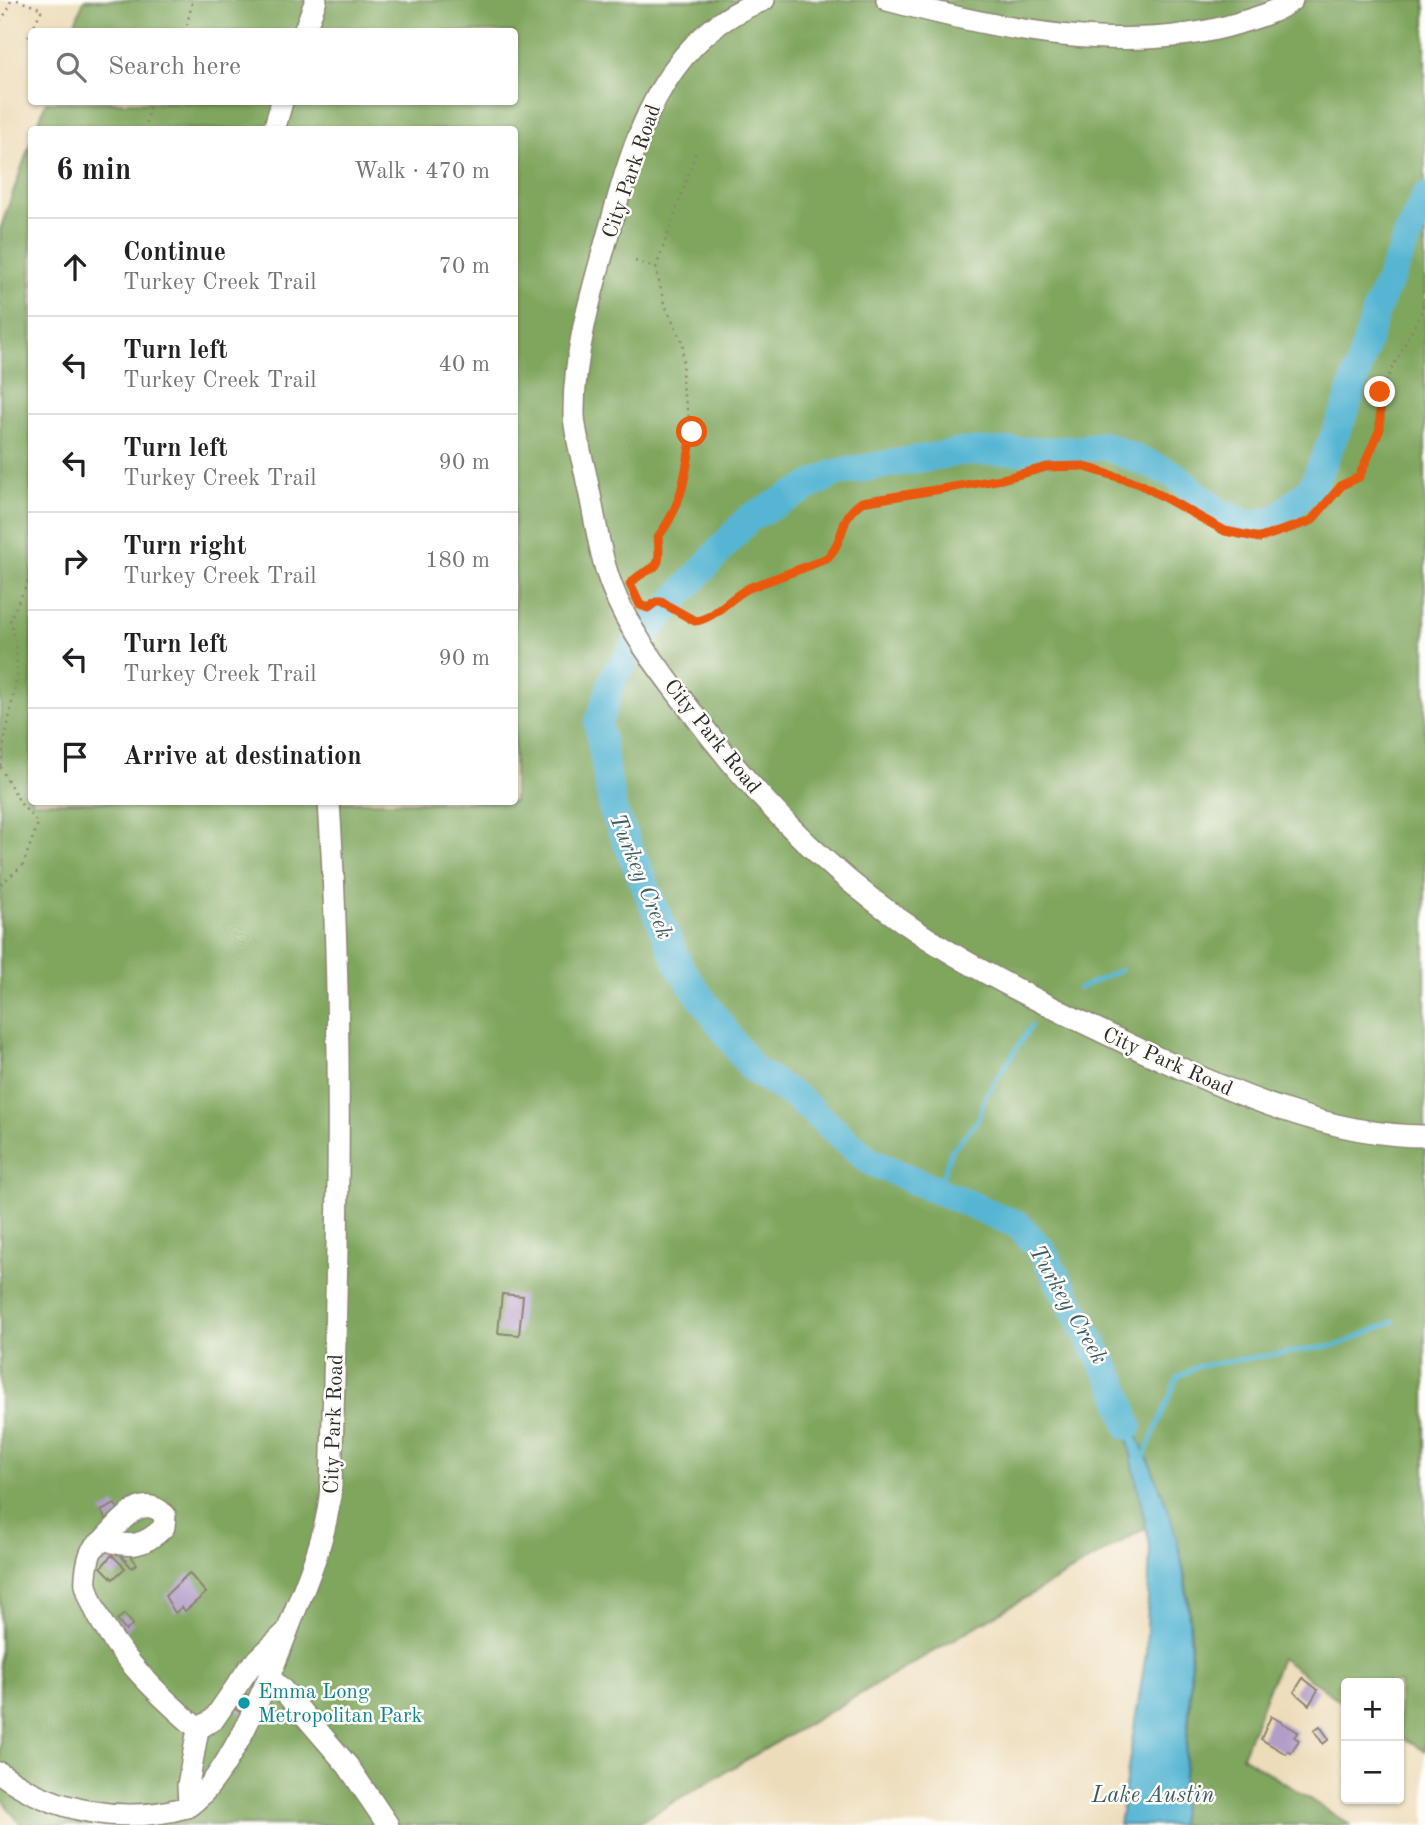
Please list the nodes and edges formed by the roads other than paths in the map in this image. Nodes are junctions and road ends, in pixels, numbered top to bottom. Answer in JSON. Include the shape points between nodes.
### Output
{"nodes":[{"id":1,"x":316,"y":0,"type":"edge"},
{"id":2,"x":764,"y":0,"type":"edge"},
{"id":3,"x":887,"y":0,"type":"edge"},
{"id":4,"x":1292,"y":0,"type":"edge"},
{"id":5,"x":306,"y":28,"type":"edge"},
{"id":6,"x":281,"y":105,"type":"edge"},
{"id":7,"x":275,"y":126,"type":"edge"},
{"id":8,"x":328,"y":805,"type":"edge"},
{"id":9,"x":1425,"y":1136,"type":"edge"},
{"id":10,"x":105,"y":1539,"type":"dead end"},
{"id":11,"x":287,"y":1632,"type":"junction"},
{"id":12,"x":270,"y":1678,"type":"junction"},
{"id":13,"x":198,"y":1730,"type":"junction"},
{"id":14,"x":0,"y":1773,"type":"edge"},
{"id":15,"x":189,"y":1806,"type":"junction"},
{"id":16,"x":388,"y":1825,"type":"edge"}],
"edges":[{"from":1,"to":5,"type":"street"},
{"from":2,"to":9,"type":"street","name":"City Park Road","via":[[735,13],[702,37],[656,94],[617,203],[586,323],[574,418],[603,556],[632,630],[709,735],[793,830],[881,905],[943,948],[1055,1009],[1245,1096],[1334,1122]]},
{"from":3,"to":4,"type":"street","via":[[1031,32],[1140,38],[1226,27]]},
{"from":6,"to":7,"type":"street"},
{"from":8,"to":11,"type":"street","name":"City Park Road","via":[[338,1065],[331,1485],[329,1515],[318,1555]]},
{"from":10,"to":13,"type":"street","via":[[91,1550],[85,1583],[97,1613],[157,1693]]},
{"from":11,"to":12,"type":"street","name":"City Park Road"},
{"from":11,"to":13,"type":"street","via":[[250,1668],[214,1719]]},
{"from":12,"to":15,"type":"street","name":"City Park Road","via":[[226,1761]]},
{"from":12,"to":16,"type":"street","via":[[348,1766]]},
{"from":13,"to":15,"type":"street"},
{"from":14,"to":15,"type":"street","via":[[48,1804],[109,1824],[135,1824]]}]}
